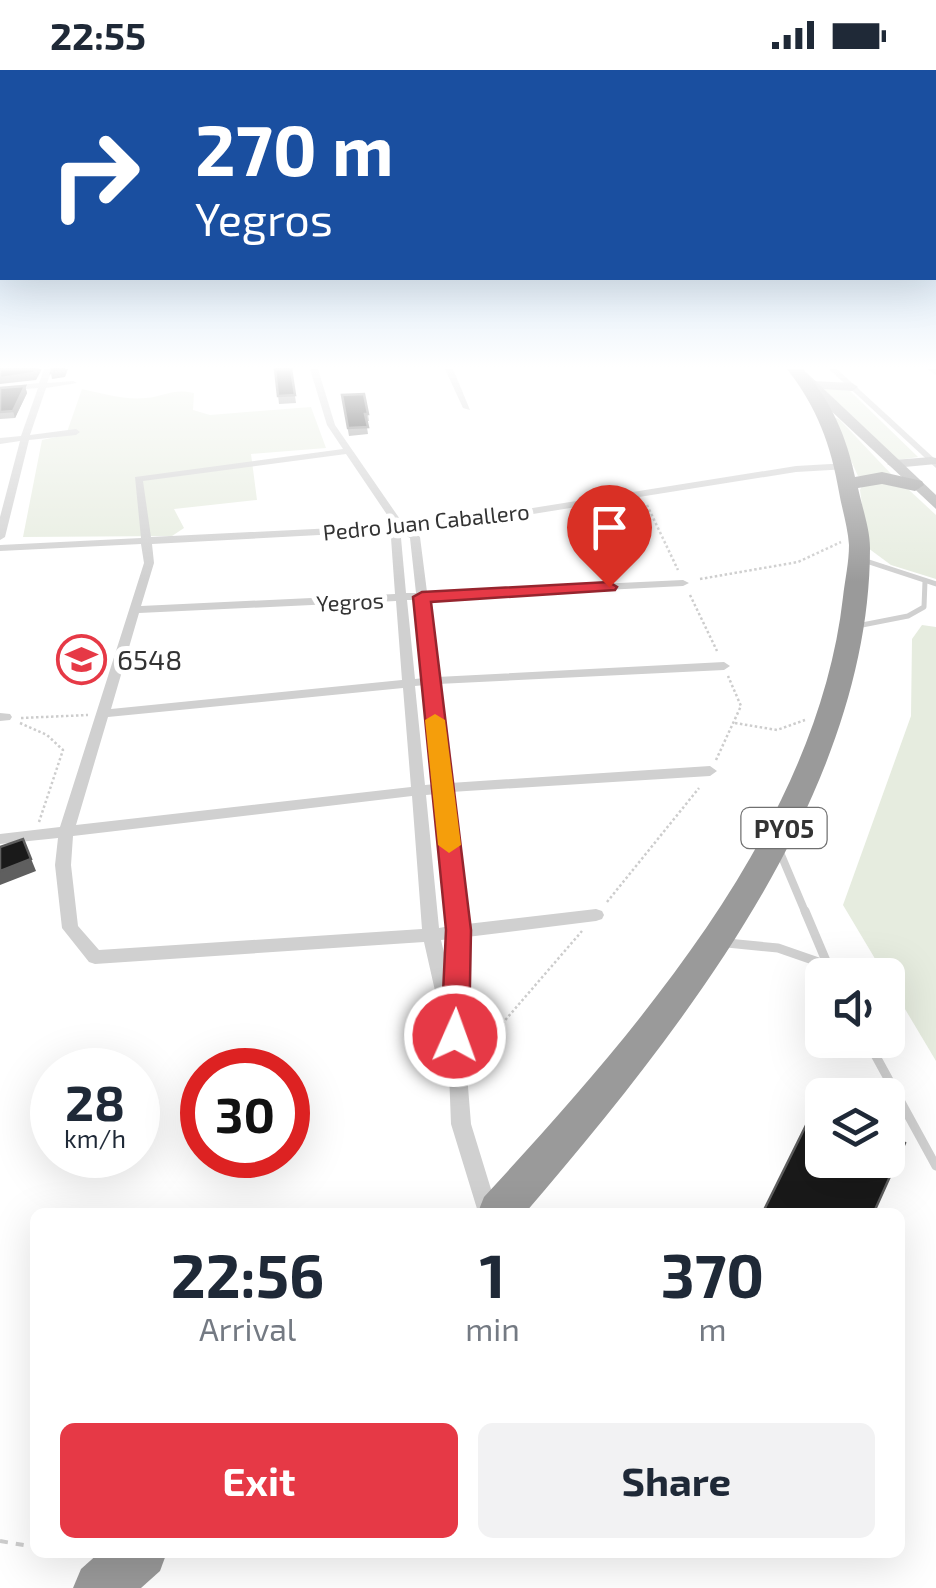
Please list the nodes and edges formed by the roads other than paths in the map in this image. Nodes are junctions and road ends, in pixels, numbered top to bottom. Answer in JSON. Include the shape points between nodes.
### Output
{"nodes":[{"id":1,"x":25,"y":440,"type":"edge"},
{"id":2,"x":341,"y":440,"type":"edge"},
{"id":3,"x":834,"y":440,"type":"edge"},
{"id":4,"x":869,"y":440,"type":"edge"},
{"id":5,"x":909,"y":440,"type":"edge"},
{"id":6,"x":348,"y":451,"type":"junction"},
{"id":7,"x":934,"y":463,"type":"edge"},
{"id":8,"x":894,"y":464,"type":"junction"},
{"id":9,"x":852,"y":475,"type":"junction"},
{"id":10,"x":915,"y":484,"type":"junction"},
{"id":11,"x":936,"y":504,"type":"edge"},
{"id":12,"x":401,"y":528,"type":"junction"},
{"id":13,"x":0,"y":537,"type":"edge"},
{"id":14,"x":146,"y":542,"type":"junction"},
{"id":15,"x":0,"y":548,"type":"edge"},
{"id":16,"x":863,"y":560,"type":"junction"},
{"id":17,"x":926,"y":580,"type":"junction"},
{"id":18,"x":684,"y":582,"type":"road end"},
{"id":19,"x":936,"y":584,"type":"edge"},
{"id":20,"x":422,"y":597,"type":"junction"},
{"id":21,"x":402,"y":598,"type":"junction"},
{"id":22,"x":136,"y":610,"type":"junction"},
{"id":23,"x":858,"y":626,"type":"junction"},
{"id":24,"x":724,"y":666,"type":"road end"},
{"id":25,"x":431,"y":680,"type":"junction"},
{"id":26,"x":409,"y":684,"type":"junction"},
{"id":27,"x":102,"y":714,"type":"junction"},
{"id":28,"x":710,"y":771,"type":"road end"},
{"id":29,"x":443,"y":788,"type":"junction"},
{"id":30,"x":418,"y":792,"type":"junction"},
{"id":31,"x":66,"y":833,"type":"junction"},
{"id":32,"x":0,"y":839,"type":"edge"},
{"id":33,"x":776,"y":844,"type":"junction"},
{"id":34,"x":596,"y":915,"type":"road end"},
{"id":35,"x":458,"y":930,"type":"junction"},
{"id":36,"x":431,"y":935,"type":"junction"},
{"id":37,"x":706,"y":958,"type":"junction"},
{"id":38,"x":808,"y":958,"type":"edge"},
{"id":39,"x":824,"y":958,"type":"edge"},
{"id":40,"x":455,"y":1036,"type":"junction"},
{"id":41,"x":877,"y":1058,"type":"edge"},
{"id":42,"x":936,"y":1166,"type":"edge"},
{"id":43,"x":487,"y":1208,"type":"edge"},
{"id":44,"x":503,"y":1208,"type":"edge"},
{"id":45,"x":134,"y":1558,"type":"edge"},
{"id":46,"x":100,"y":1588,"type":"edge"}],
"edges":[{"from":1,"to":13,"type":"street"},
{"from":2,"to":6,"type":"street"},
{"from":3,"to":9,"type":"highway","number":"PY05"},
{"from":4,"to":8,"type":"main road"},
{"from":5,"to":7,"type":"street"},
{"from":6,"to":12,"type":"street"},
{"from":6,"to":14,"type":"street","via":[[138,480]]},
{"from":7,"to":8,"type":"main road"},
{"from":8,"to":10,"type":"main road"},
{"from":9,"to":10,"type":"highway"},
{"from":9,"to":12,"type":"street","name":"Pedro Juan Caballero","via":[[796,470]]},
{"from":9,"to":16,"type":"highway","number":"PY05"},
{"from":10,"to":11,"type":"main road"},
{"from":12,"to":14,"type":"street","name":"Pedro Juan Caballero"},
{"from":12,"to":20,"type":"street","via":[[416,537]]},
{"from":12,"to":21,"type":"street","via":[[396,538]]},
{"from":14,"to":15,"type":"street","name":"Pedro Juan Caballero"},
{"from":14,"to":22,"type":"street","via":[[149,564]]},
{"from":16,"to":17,"type":"lane"},
{"from":16,"to":23,"type":"highway","number":"PY05"},
{"from":17,"to":19,"type":"lane"},
{"from":17,"to":23,"type":"lane","via":[[924,607]]},
{"from":18,"to":20,"type":"street","name":"Yegros"},
{"from":20,"to":21,"type":"street","name":"Yegros"},
{"from":20,"to":25,"type":"street"},
{"from":21,"to":22,"type":"street","name":"Yegros"},
{"from":21,"to":26,"type":"street"},
{"from":22,"to":27,"type":"street"},
{"from":23,"to":33,"type":"highway","number":"PY05","via":[[836,708]]},
{"from":24,"to":25,"type":"street"},
{"from":25,"to":26,"type":"street"},
{"from":25,"to":29,"type":"street"},
{"from":26,"to":27,"type":"street"},
{"from":26,"to":30,"type":"street"},
{"from":27,"to":31,"type":"street"},
{"from":28,"to":29,"type":"street"},
{"from":29,"to":30,"type":"street"},
{"from":29,"to":35,"type":"street"},
{"from":30,"to":31,"type":"street"},
{"from":30,"to":36,"type":"street"},
{"from":31,"to":32,"type":"street"},
{"from":31,"to":36,"type":"street","via":[[70,928],[95,958]]},
{"from":33,"to":37,"type":"highway","number":"PY05"},
{"from":33,"to":39,"type":"lane"},
{"from":34,"to":35,"type":"street"},
{"from":35,"to":36,"type":"street"},
{"from":35,"to":40,"type":"street"},
{"from":36,"to":40,"type":"street"},
{"from":37,"to":38,"type":"lane","via":[[727,943],[766,944]]},
{"from":37,"to":44,"type":"highway","number":"PY05","via":[[595,1103]]},
{"from":40,"to":43,"type":"street","via":[[461,1124]]},
{"from":41,"to":42,"type":"lane"},
{"from":45,"to":46,"type":"highway"}]}
